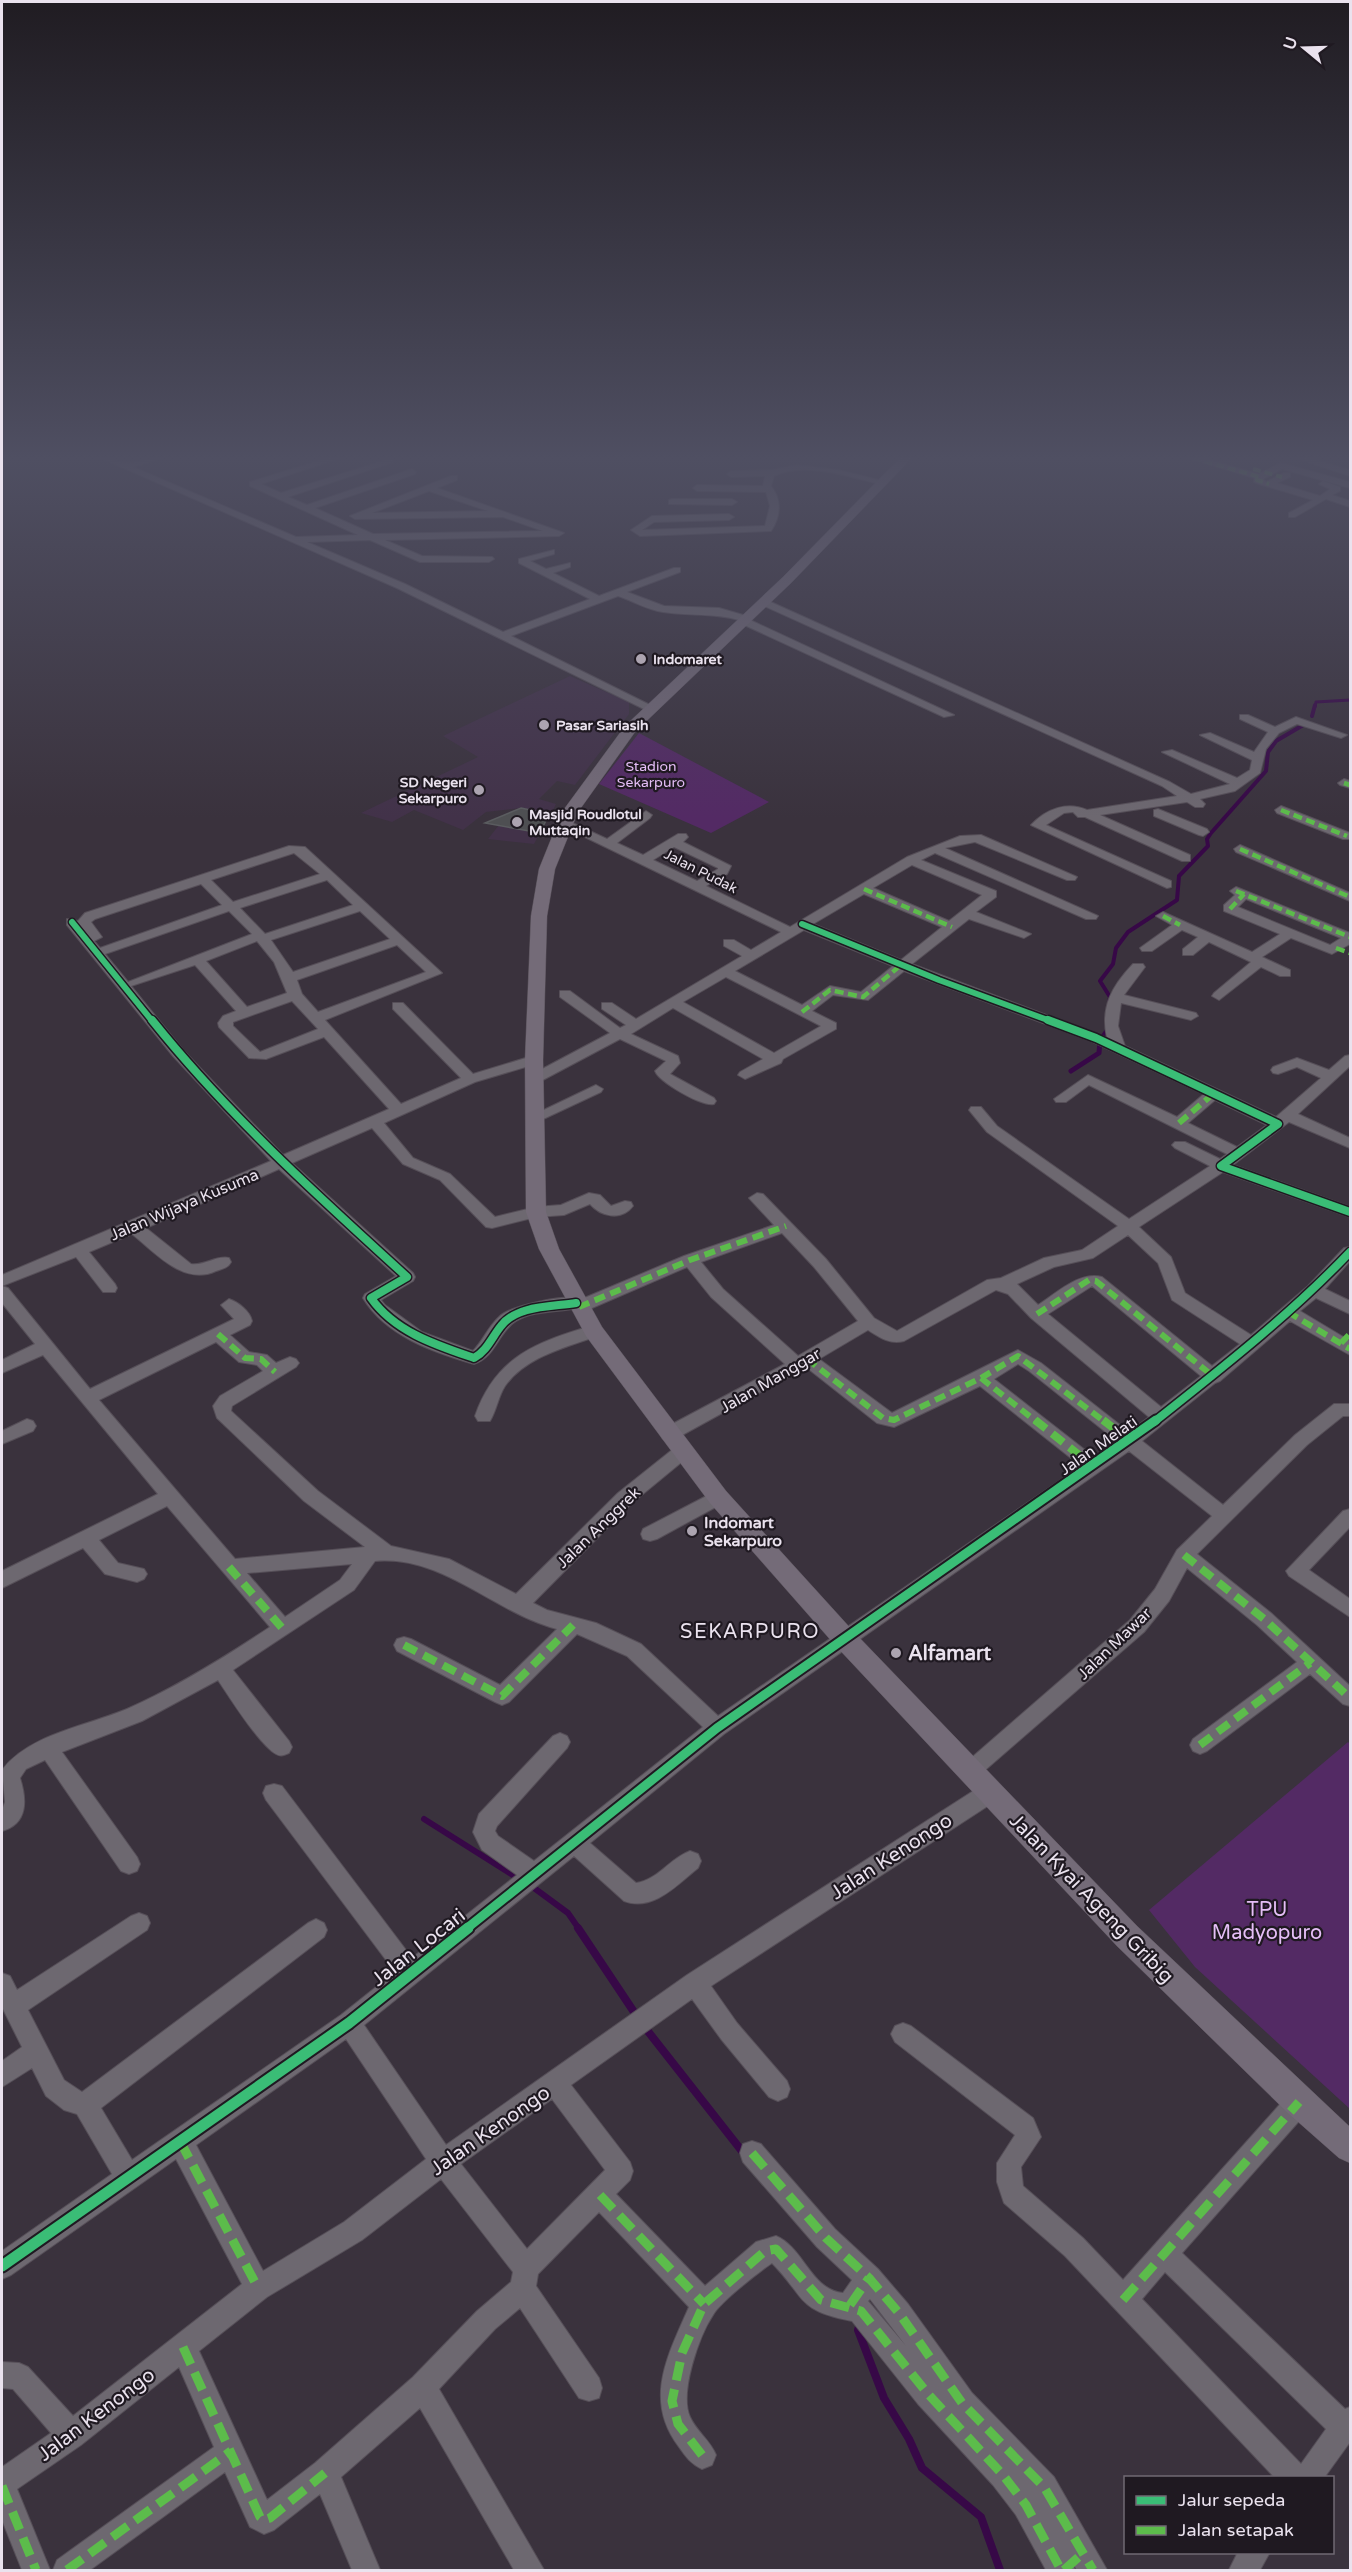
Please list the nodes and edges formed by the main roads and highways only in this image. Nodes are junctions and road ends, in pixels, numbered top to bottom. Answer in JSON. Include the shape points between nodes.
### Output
{"nodes":[{"id":1,"x":788,"y":578,"type":"edge"},
{"id":2,"x":1350,"y":2147,"type":"edge"}],
"edges":[{"from":1,"to":2,"type":"main road","name":"Jalan Kyai Ageng Gribig","via":[[650,708],[611,752],[564,824],[546,869],[534,1070],[536,1212],[545,1239],[594,1331],[718,1497],[844,1638],[1127,1936]]}]}
